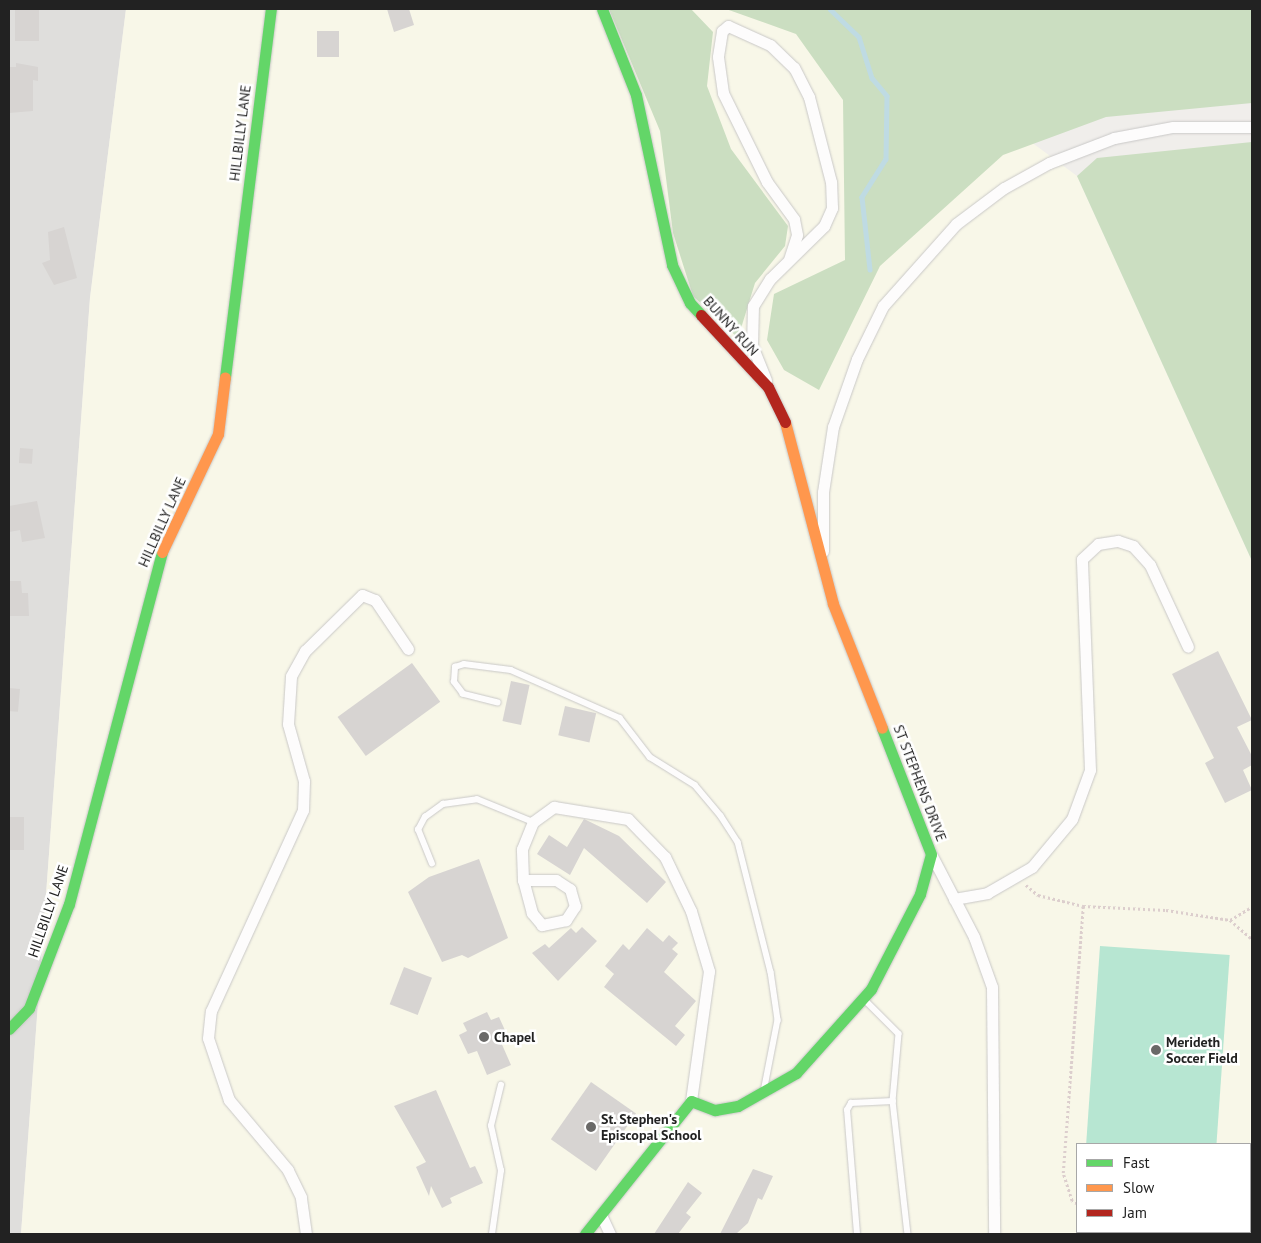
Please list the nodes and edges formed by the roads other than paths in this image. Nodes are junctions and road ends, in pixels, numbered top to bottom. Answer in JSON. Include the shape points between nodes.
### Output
{"nodes":[{"id":1,"x":271,"y":9,"type":"edge"},
{"id":2,"x":602,"y":9,"type":"edge"},
{"id":3,"x":1252,"y":126,"type":"edge"},
{"id":4,"x":789,"y":259,"type":"junction"},
{"id":5,"x":768,"y":387,"type":"junction"},
{"id":6,"x":825,"y":570,"type":"junction"},
{"id":7,"x":1188,"y":646,"type":"dead end"},
{"id":8,"x":408,"y":649,"type":"dead end"},
{"id":9,"x":498,"y":703,"type":"dead end"},
{"id":10,"x":533,"y":822,"type":"junction"},
{"id":11,"x":931,"y":854,"type":"junction"},
{"id":12,"x":432,"y":864,"type":"dead end"},
{"id":13,"x":523,"y":880,"type":"junction"},
{"id":14,"x":954,"y":899,"type":"junction"},
{"id":15,"x":863,"y":998,"type":"junction"},
{"id":16,"x":9,"y":1029,"type":"edge"},
{"id":17,"x":501,"y":1085,"type":"dead end"},
{"id":18,"x":765,"y":1092,"type":"junction"},
{"id":19,"x":893,"y":1100,"type":"junction"},
{"id":20,"x":691,"y":1101,"type":"junction"},
{"id":21,"x":602,"y":1217,"type":"junction"},
{"id":22,"x":306,"y":1234,"type":"edge"},
{"id":23,"x":492,"y":1234,"type":"edge"},
{"id":24,"x":585,"y":1234,"type":"edge"},
{"id":25,"x":610,"y":1234,"type":"edge"},
{"id":26,"x":857,"y":1234,"type":"edge"},
{"id":27,"x":908,"y":1234,"type":"edge"},
{"id":28,"x":994,"y":1234,"type":"edge"}],
"edges":[{"from":1,"to":16,"type":"street","name":"HILLBILLY LANE","via":[[218,434],[158,560],[69,904],[29,1008]]},
{"from":2,"to":5,"type":"street","name":"BUNNY RUN","via":[[636,95],[672,265],[690,303]]},
{"from":3,"to":6,"type":"street","via":[[1216,124],[1134,134],[1049,163],[1004,188],[956,224],[920,260],[883,306],[857,359],[833,427],[823,492]]},
{"from":4,"to":4,"type":"street","via":[[824,226],[832,208],[824,148],[794,68],[770,45],[728,26],[722,31],[718,57],[723,93],[767,182],[794,219],[796,236]]},
{"from":4,"to":5,"type":"street","via":[[770,278],[753,306],[752,346]]},
{"from":5,"to":6,"type":"street","name":"BUNNY RUN","via":[[789,431],[800,492]]},
{"from":6,"to":11,"type":"street","name":"ST STEPHENS DRIVE","via":[[832,604]]},
{"from":7,"to":14,"type":"street","via":[[1150,565],[1133,546],[1118,541],[1098,544],[1082,559],[1090,770],[1072,819],[1032,867],[987,893]]},
{"from":8,"to":22,"type":"street","via":[[375,600],[362,595],[306,652],[291,676],[288,724],[304,781],[303,810],[211,1011],[208,1038],[228,1100],[288,1170],[301,1197]]},
{"from":9,"to":18,"type":"lane","via":[[463,694],[454,682],[455,667],[464,664],[511,670],[620,718],[650,757],[695,785],[721,816],[738,842],[770,972],[778,1020],[766,1066]]},
{"from":10,"to":12,"type":"lane","via":[[477,799],[443,804],[425,817],[418,830]]},
{"from":10,"to":13,"type":"street","via":[[522,849]]},
{"from":10,"to":20,"type":"street","via":[[554,807],[628,820],[665,857],[691,911],[709,971]]},
{"from":11,"to":14,"type":"street"},
{"from":11,"to":15,"type":"street","name":"ST STEPHENS DRIVE","via":[[920,894]]},
{"from":13,"to":13,"type":"street","via":[[556,880],[570,889],[575,906],[566,920],[542,925],[532,913]]},
{"from":14,"to":28,"type":"street","via":[[992,987]]},
{"from":15,"to":18,"type":"street","name":"ST STEPHENS DRIVE","via":[[796,1073]]},
{"from":15,"to":19,"type":"lane","via":[[899,1034]]},
{"from":17,"to":23,"type":"lane","via":[[491,1126],[501,1171]]},
{"from":18,"to":20,"type":"street","name":"ST STEPHENS DRIVE","via":[[738,1106],[715,1110]]},
{"from":19,"to":26,"type":"lane","via":[[851,1103],[847,1110]]},
{"from":19,"to":27,"type":"lane"},
{"from":20,"to":21,"type":"street"},
{"from":21,"to":24,"type":"street"},
{"from":21,"to":25,"type":"street"}]}
